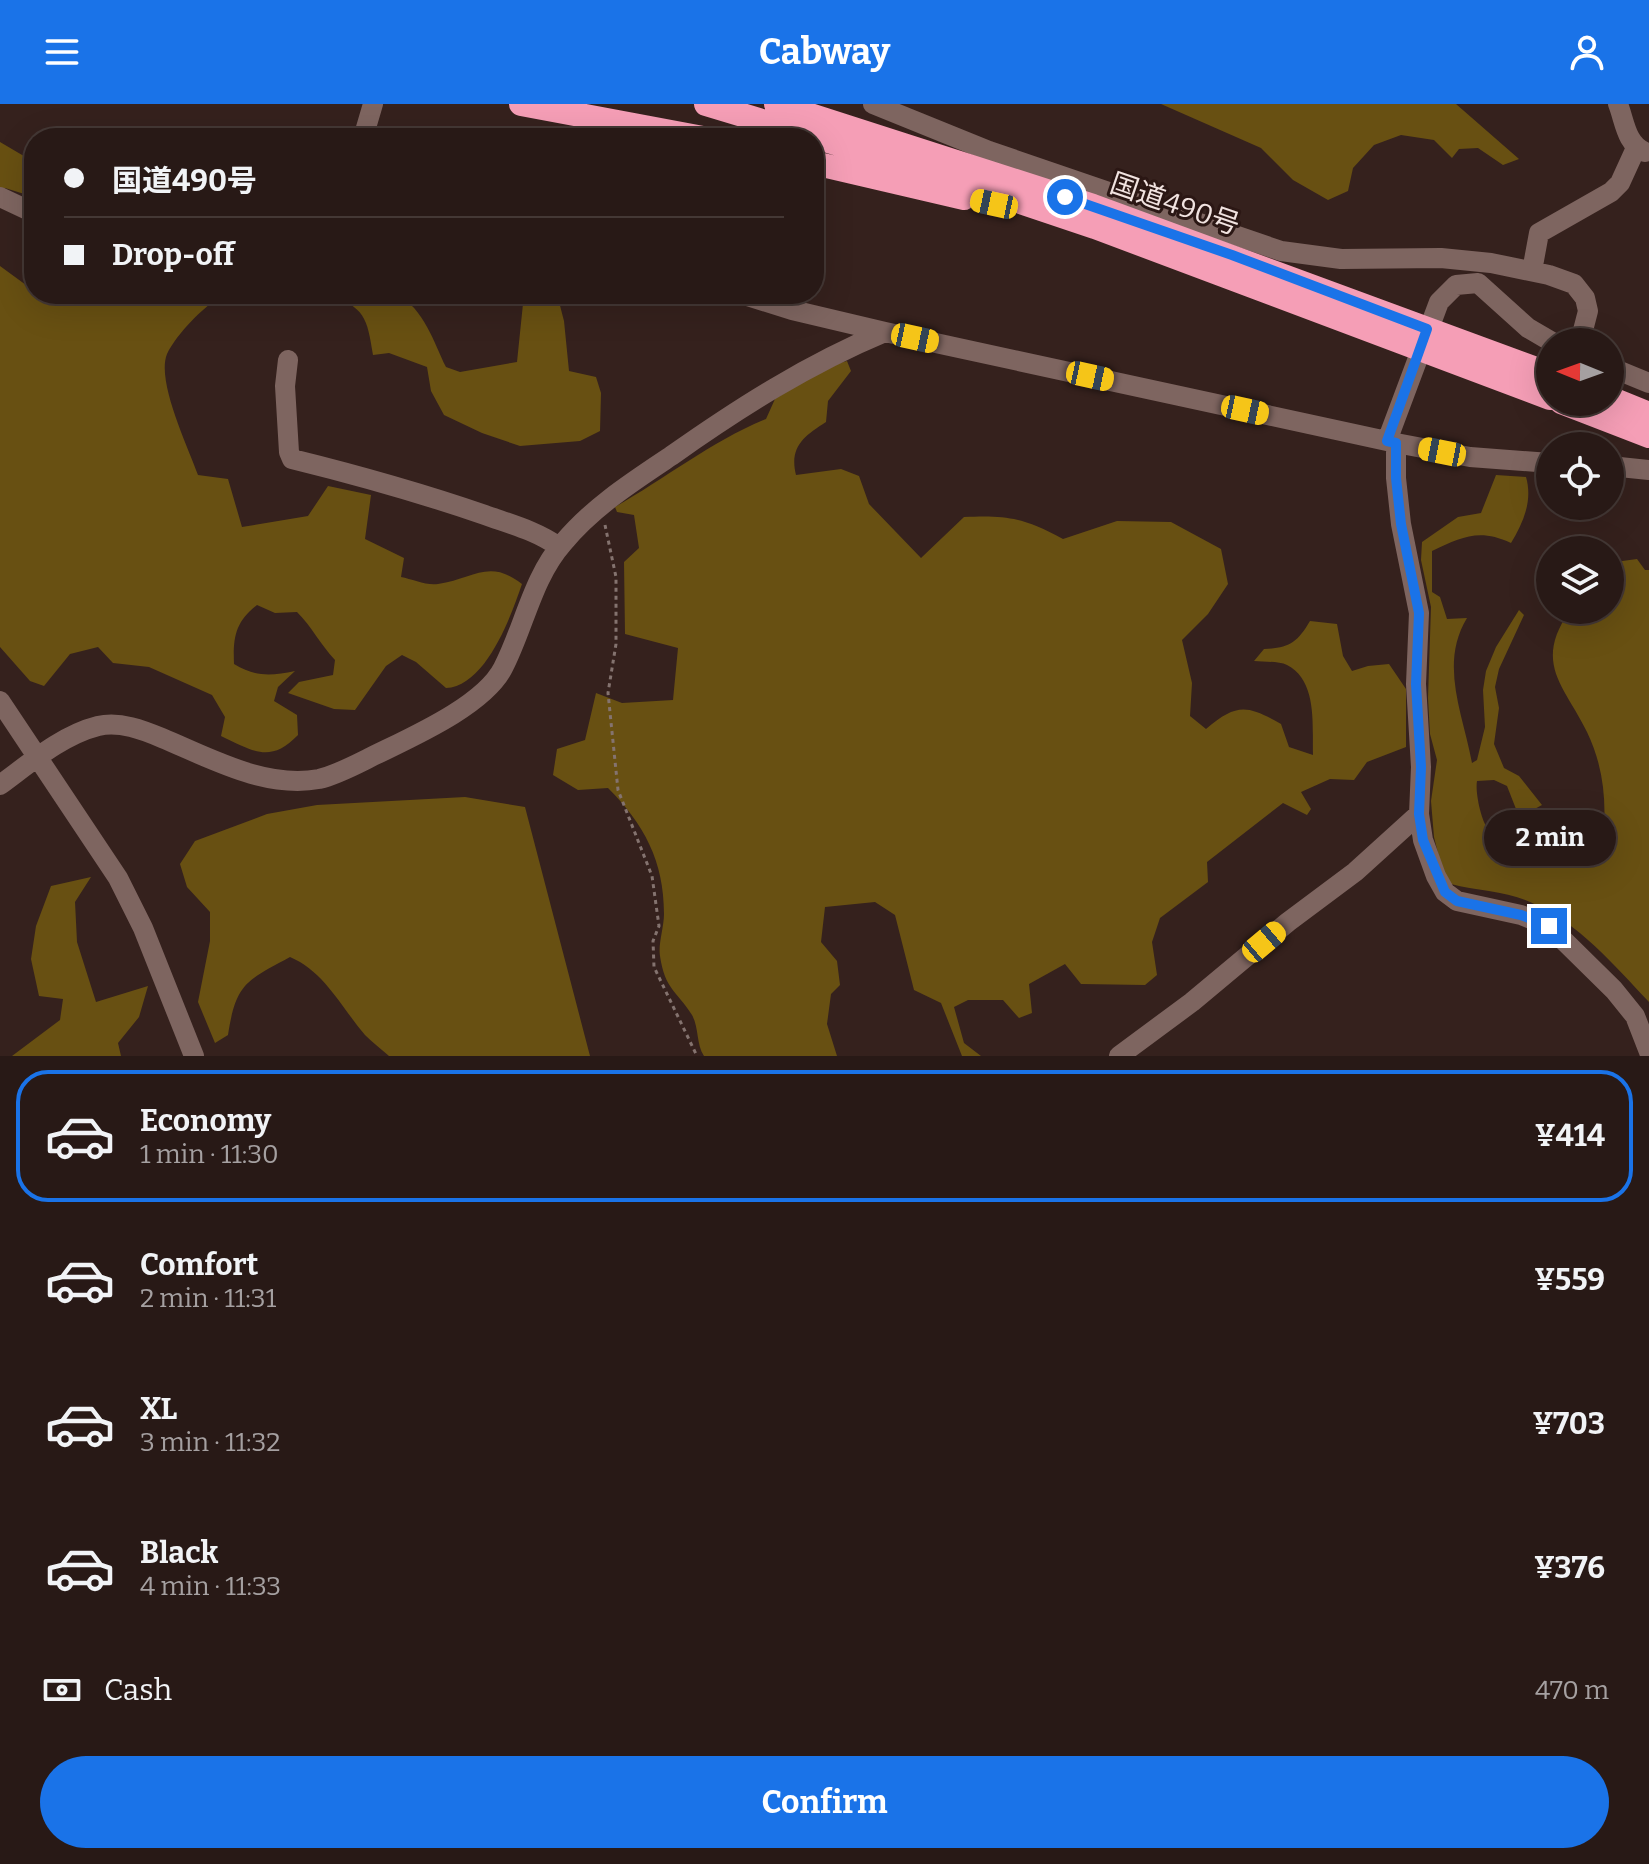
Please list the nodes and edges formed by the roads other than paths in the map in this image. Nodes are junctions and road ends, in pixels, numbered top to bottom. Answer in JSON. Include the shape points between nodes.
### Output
{"nodes":[{"id":1,"x":373,"y":104,"type":"edge"},
{"id":2,"x":521,"y":104,"type":"edge"},
{"id":3,"x":706,"y":104,"type":"edge"},
{"id":4,"x":776,"y":104,"type":"edge"},
{"id":5,"x":873,"y":104,"type":"edge"},
{"id":6,"x":1618,"y":104,"type":"edge"},
{"id":7,"x":366,"y":128,"type":"edge"},
{"id":8,"x":649,"y":128,"type":"edge"},
{"id":9,"x":785,"y":128,"type":"edge"},
{"id":10,"x":824,"y":140,"type":"edge"},
{"id":11,"x":1643,"y":151,"type":"edge"},
{"id":12,"x":824,"y":165,"type":"edge"},
{"id":13,"x":0,"y":197,"type":"edge"},
{"id":14,"x":24,"y":208,"type":"edge"},
{"id":15,"x":1095,"y":227,"type":"junction"},
{"id":16,"x":1532,"y":271,"type":"junction"},
{"id":17,"x":773,"y":304,"type":"edge"},
{"id":18,"x":1584,"y":328,"type":"edge"},
{"id":19,"x":885,"y":332,"type":"junction"},
{"id":20,"x":1536,"y":333,"type":"edge"},
{"id":21,"x":1424,"y":339,"type":"junction"},
{"id":22,"x":288,"y":360,"type":"dead end"},
{"id":23,"x":1536,"y":370,"type":"edge"},
{"id":24,"x":1624,"y":373,"type":"edge"},
{"id":25,"x":1649,"y":383,"type":"edge"},
{"id":26,"x":1536,"y":391,"type":"edge"},
{"id":27,"x":1624,"y":404,"type":"edge"},
{"id":28,"x":1649,"y":414,"type":"edge"},
{"id":29,"x":1597,"y":416,"type":"edge"},
{"id":30,"x":1649,"y":436,"type":"edge"},
{"id":31,"x":1392,"y":442,"type":"junction"},
{"id":32,"x":1536,"y":462,"type":"edge"},
{"id":33,"x":1624,"y":467,"type":"edge"},
{"id":34,"x":1649,"y":470,"type":"edge"},
{"id":35,"x":559,"y":547,"type":"junction"},
{"id":36,"x":0,"y":701,"type":"edge"},
{"id":37,"x":37,"y":759,"type":"junction"},
{"id":38,"x":0,"y":785,"type":"edge"},
{"id":39,"x":1419,"y":814,"type":"junction"},
{"id":40,"x":1649,"y":1052,"type":"edge"},
{"id":41,"x":194,"y":1056,"type":"edge"},
{"id":42,"x":1119,"y":1056,"type":"edge"}],
"edges":[{"from":1,"to":7,"type":"street"},
{"from":2,"to":8,"type":"highway"},
{"from":3,"to":9,"type":"highway","name":"国道490号"},
{"from":4,"to":21,"type":"highway","name":"国道490号","via":[[1093,206]]},
{"from":5,"to":16,"type":"street","via":[[989,151],[1281,251],[1341,259],[1441,258]]},
{"from":6,"to":11,"type":"street","via":[[1629,139]]},
{"from":10,"to":15,"type":"highway","name":"国道490号"},
{"from":11,"to":16,"type":"street","via":[[1611,192],[1539,233]]},
{"from":12,"to":15,"type":"highway"},
{"from":13,"to":14,"type":"street"},
{"from":15,"to":21,"type":"highway","name":"国道490号"},
{"from":16,"to":18,"type":"street","via":[[1574,284],[1588,311]]},
{"from":17,"to":19,"type":"street"},
{"from":19,"to":31,"type":"street"},
{"from":19,"to":35,"type":"street","via":[[783,382],[687,444],[597,509]]},
{"from":20,"to":21,"type":"street","via":[[1478,283],[1456,285],[1446,292]]},
{"from":21,"to":23,"type":"highway","name":"国道490号"},
{"from":21,"to":26,"type":"highway","name":"国道490号"},
{"from":21,"to":31,"type":"street"},
{"from":22,"to":35,"type":"street","via":[[285,386],[292,459],[468,510],[546,537]]},
{"from":24,"to":25,"type":"street"},
{"from":27,"to":28,"type":"highway"},
{"from":29,"to":30,"type":"highway"},
{"from":31,"to":32,"type":"street","via":[[1470,457]]},
{"from":31,"to":39,"type":"street","via":[[1419,613]]},
{"from":33,"to":34,"type":"street"},
{"from":35,"to":37,"type":"street","via":[[503,670],[490,686],[455,713],[334,774],[276,779],[122,725],[74,734]]},
{"from":36,"to":37,"type":"street"},
{"from":37,"to":38,"type":"street"},
{"from":37,"to":41,"type":"street","via":[[118,878]]},
{"from":39,"to":40,"type":"street","via":[[1423,840],[1445,892],[1457,901],[1549,926],[1635,1016]]},
{"from":39,"to":42,"type":"street","via":[[1355,872]]}]}
